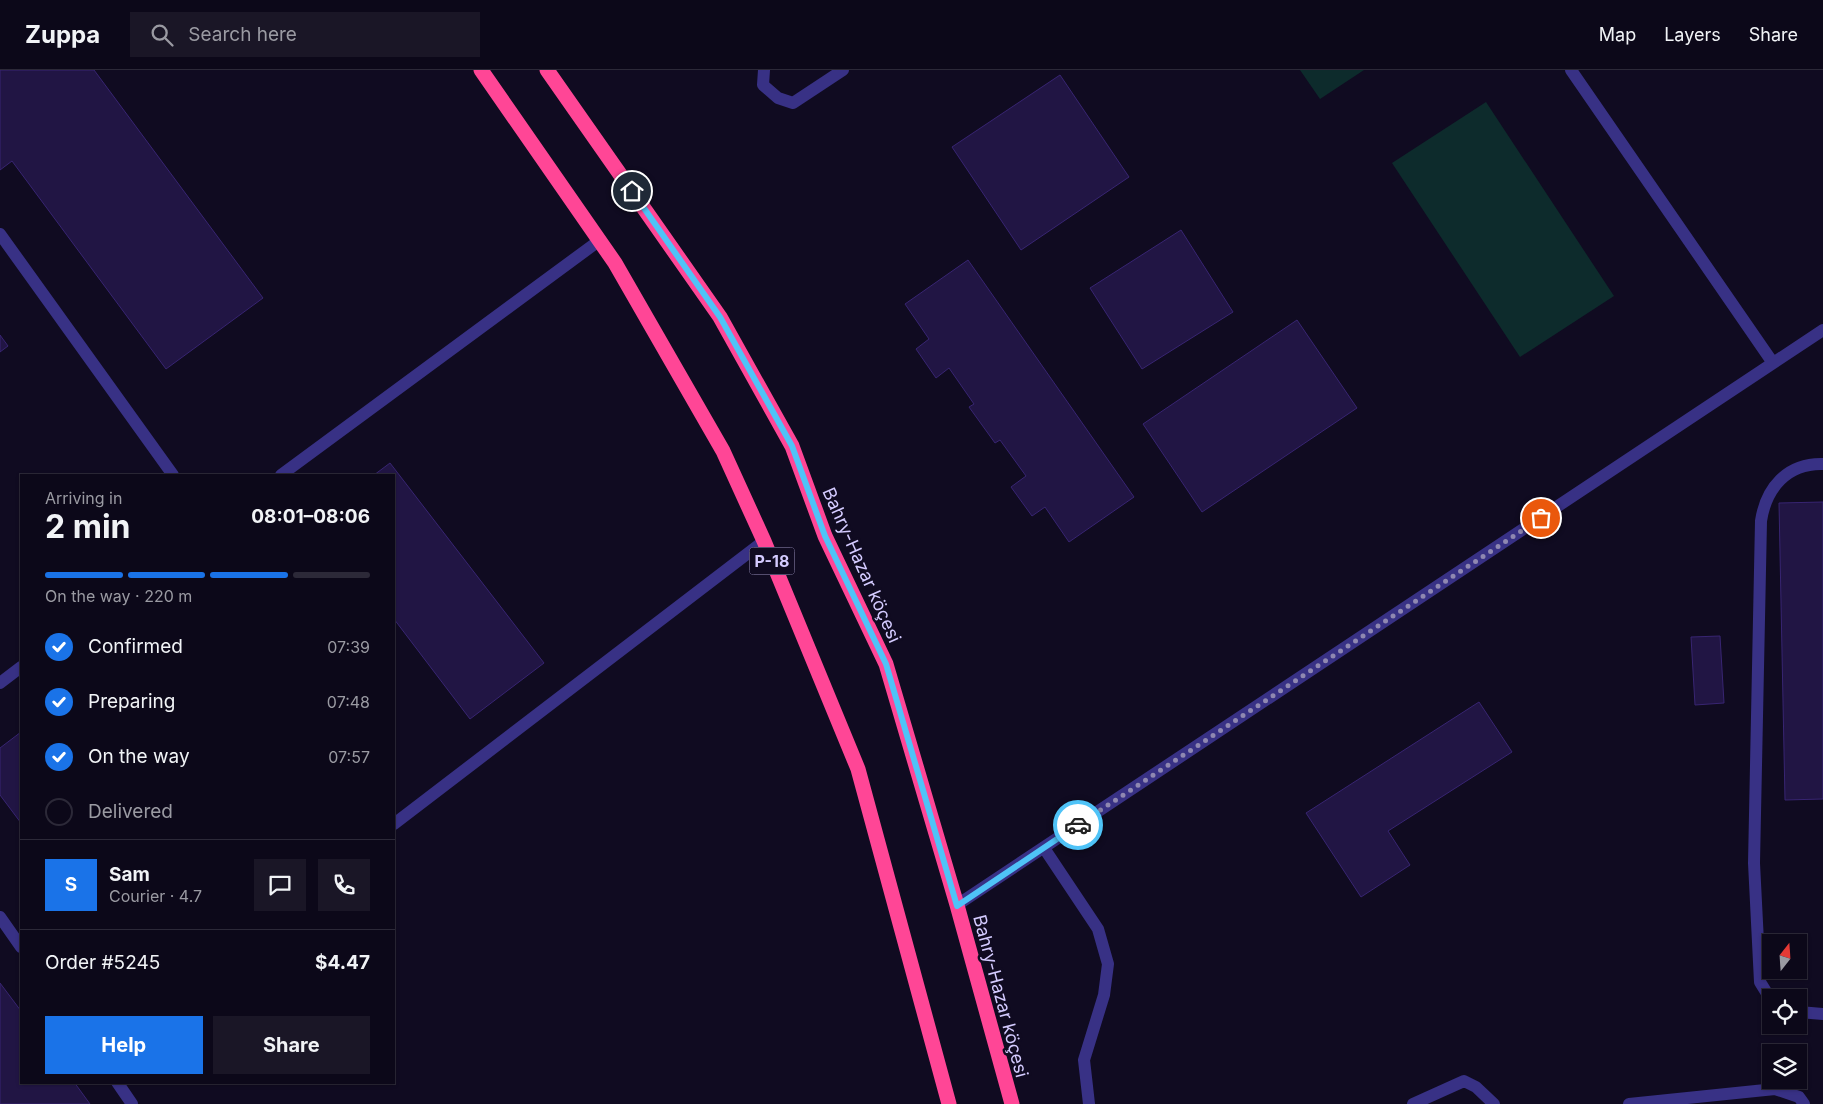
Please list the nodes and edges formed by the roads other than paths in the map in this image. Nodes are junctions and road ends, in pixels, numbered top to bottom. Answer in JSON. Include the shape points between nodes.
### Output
{"nodes":[{"id":1,"x":481,"y":70,"type":"edge"},
{"id":2,"x":547,"y":70,"type":"edge"},
{"id":3,"x":764,"y":70,"type":"edge"},
{"id":4,"x":843,"y":70,"type":"edge"},
{"id":5,"x":1572,"y":70,"type":"edge"},
{"id":6,"x":0,"y":234,"type":"edge"},
{"id":7,"x":600,"y":240,"type":"junction"},
{"id":8,"x":1823,"y":330,"type":"edge"},
{"id":9,"x":1773,"y":363,"type":"junction"},
{"id":10,"x":1823,"y":464,"type":"edge"},
{"id":11,"x":172,"y":474,"type":"edge"},
{"id":12,"x":282,"y":474,"type":"edge"},
{"id":13,"x":764,"y":541,"type":"junction"},
{"id":14,"x":20,"y":668,"type":"edge"},
{"id":15,"x":0,"y":683,"type":"edge"},
{"id":16,"x":395,"y":823,"type":"edge"},
{"id":17,"x":1044,"y":848,"type":"junction"},
{"id":18,"x":957,"y":906,"type":"junction"},
{"id":19,"x":0,"y":917,"type":"edge"},
{"id":20,"x":20,"y":946,"type":"edge"},
{"id":21,"x":1764,"y":989,"type":"edge"},
{"id":22,"x":1807,"y":1013,"type":"edge"},
{"id":23,"x":1823,"y":1014,"type":"edge"},
{"id":24,"x":118,"y":1084,"type":"edge"},
{"id":25,"x":132,"y":1104,"type":"edge"},
{"id":26,"x":949,"y":1104,"type":"edge"},
{"id":27,"x":1012,"y":1104,"type":"edge"},
{"id":28,"x":1089,"y":1104,"type":"edge"},
{"id":29,"x":1413,"y":1104,"type":"edge"},
{"id":30,"x":1494,"y":1104,"type":"edge"},
{"id":31,"x":1630,"y":1104,"type":"edge"},
{"id":32,"x":1804,"y":1104,"type":"edge"}],
"edges":[{"from":1,"to":7,"type":"highway","number":"P-18"},
{"from":2,"to":18,"type":"highway","name":"Bahry-Hazar köçesi","via":[[720,317],[792,446],[825,536],[886,664]]},
{"from":3,"to":4,"type":"street","via":[[763,85],[778,98],[793,103]]},
{"from":5,"to":9,"type":"street"},
{"from":6,"to":11,"type":"street"},
{"from":7,"to":12,"type":"street"},
{"from":7,"to":13,"type":"highway","number":"P-18","via":[[723,451]]},
{"from":8,"to":9,"type":"street"},
{"from":9,"to":17,"type":"street"},
{"from":10,"to":21,"type":"street","via":[[1797,468],[1782,476],[1771,489],[1761,521],[1754,864],[1760,982]]},
{"from":13,"to":16,"type":"street"},
{"from":13,"to":26,"type":"highway","number":"P-18","via":[[858,768]]},
{"from":14,"to":15,"type":"street"},
{"from":17,"to":18,"type":"street"},
{"from":17,"to":28,"type":"street","via":[[1098,929],[1108,964],[1104,995],[1084,1060]]},
{"from":18,"to":27,"type":"highway","name":"Bahry-Hazar köçesi"},
{"from":19,"to":20,"type":"street"},
{"from":22,"to":23,"type":"street"},
{"from":24,"to":25,"type":"street"},
{"from":29,"to":30,"type":"street","via":[[1464,1081],[1476,1087]]},
{"from":31,"to":32,"type":"street","via":[[1775,1089],[1799,1097]]}]}
